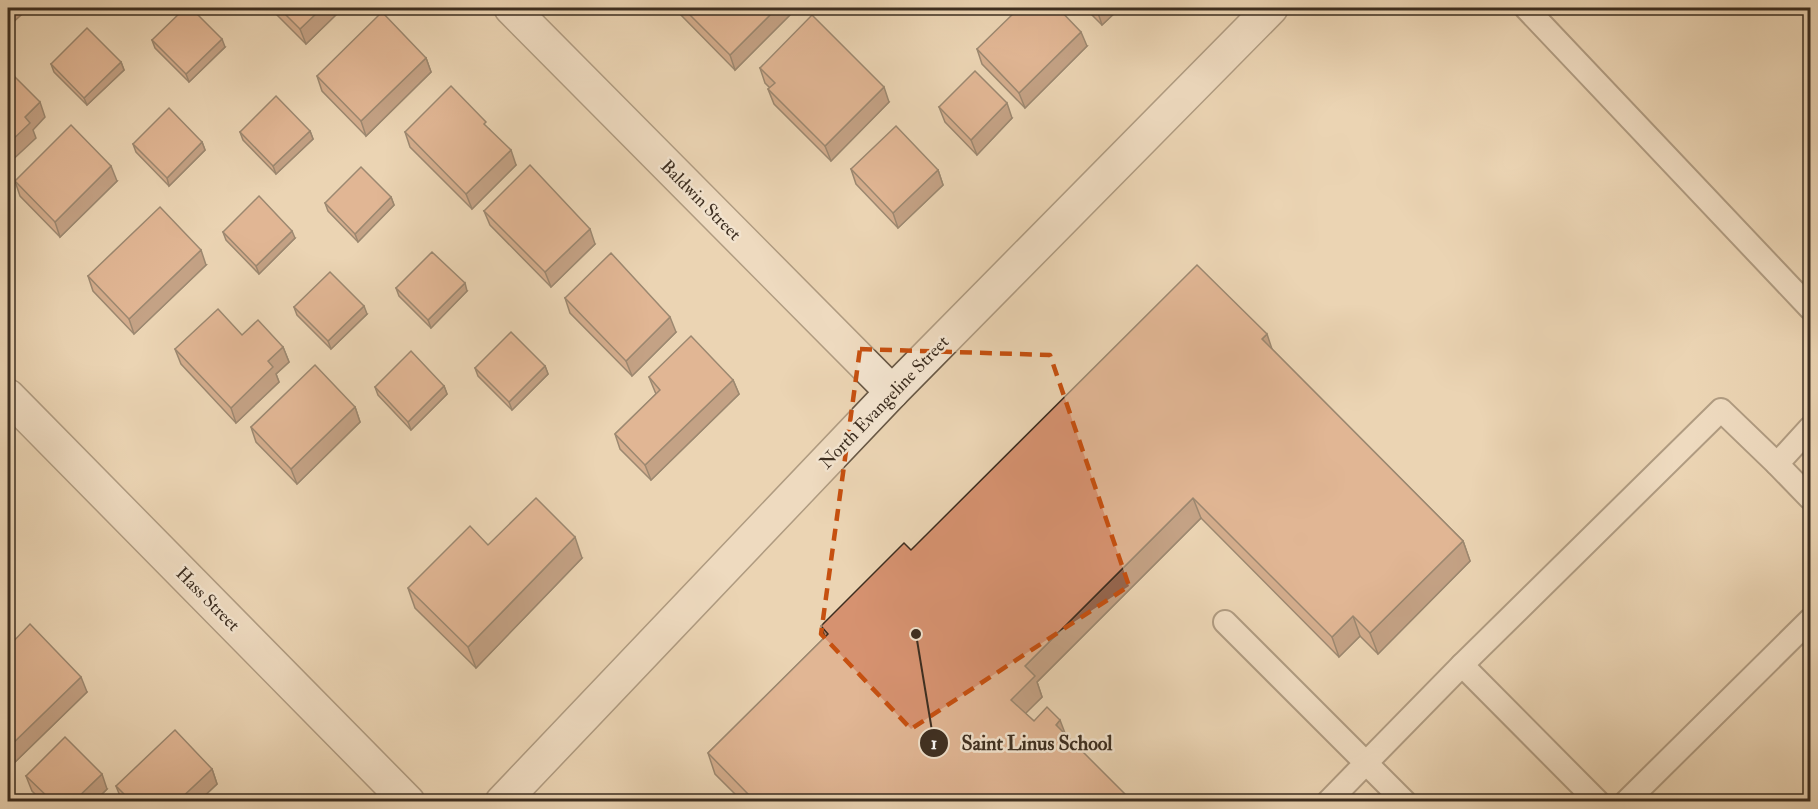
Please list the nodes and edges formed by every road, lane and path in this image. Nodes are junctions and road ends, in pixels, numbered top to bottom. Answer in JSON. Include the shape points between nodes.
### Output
{"nodes":[{"id":1,"x":511,"y":8,"type":"edge"},
{"id":2,"x":1271,"y":8,"type":"edge"},
{"id":3,"x":1526,"y":8,"type":"edge"},
{"id":4,"x":1810,"y":308,"type":"edge"},
{"id":5,"x":892,"y":392,"type":"junction"},
{"id":6,"x":8,"y":396,"type":"edge"},
{"id":7,"x":1810,"y":429,"type":"edge"},
{"id":8,"x":1777,"y":464,"type":"junction"},
{"id":9,"x":1810,"y":498,"type":"edge"},
{"id":10,"x":1810,"y":620,"type":"edge"},
{"id":11,"x":1225,"y":622,"type":"dead end"},
{"id":12,"x":1462,"y":664,"type":"junction"},
{"id":13,"x":1366,"y":763,"type":"junction"},
{"id":14,"x":408,"y":801,"type":"edge"},
{"id":15,"x":502,"y":801,"type":"edge"},
{"id":16,"x":1328,"y":801,"type":"edge"},
{"id":17,"x":1405,"y":801,"type":"edge"},
{"id":18,"x":1598,"y":801,"type":"edge"},
{"id":19,"x":1626,"y":801,"type":"edge"}],
"edges":[{"from":1,"to":5,"type":"street","name":"Baldwin Street"},
{"from":2,"to":5,"type":"street","name":"North Evangeline Street"},
{"from":3,"to":4,"type":"lane"},
{"from":5,"to":15,"type":"street","name":"North Evangeline Street"},
{"from":6,"to":14,"type":"street","name":"Hass Street"},
{"from":7,"to":8,"type":"lane"},
{"from":8,"to":9,"type":"lane"},
{"from":8,"to":12,"type":"lane","via":[[1721,410]]},
{"from":10,"to":19,"type":"lane"},
{"from":11,"to":13,"type":"lane"},
{"from":12,"to":13,"type":"lane"},
{"from":12,"to":18,"type":"lane"},
{"from":13,"to":16,"type":"lane"},
{"from":13,"to":17,"type":"lane"}]}
